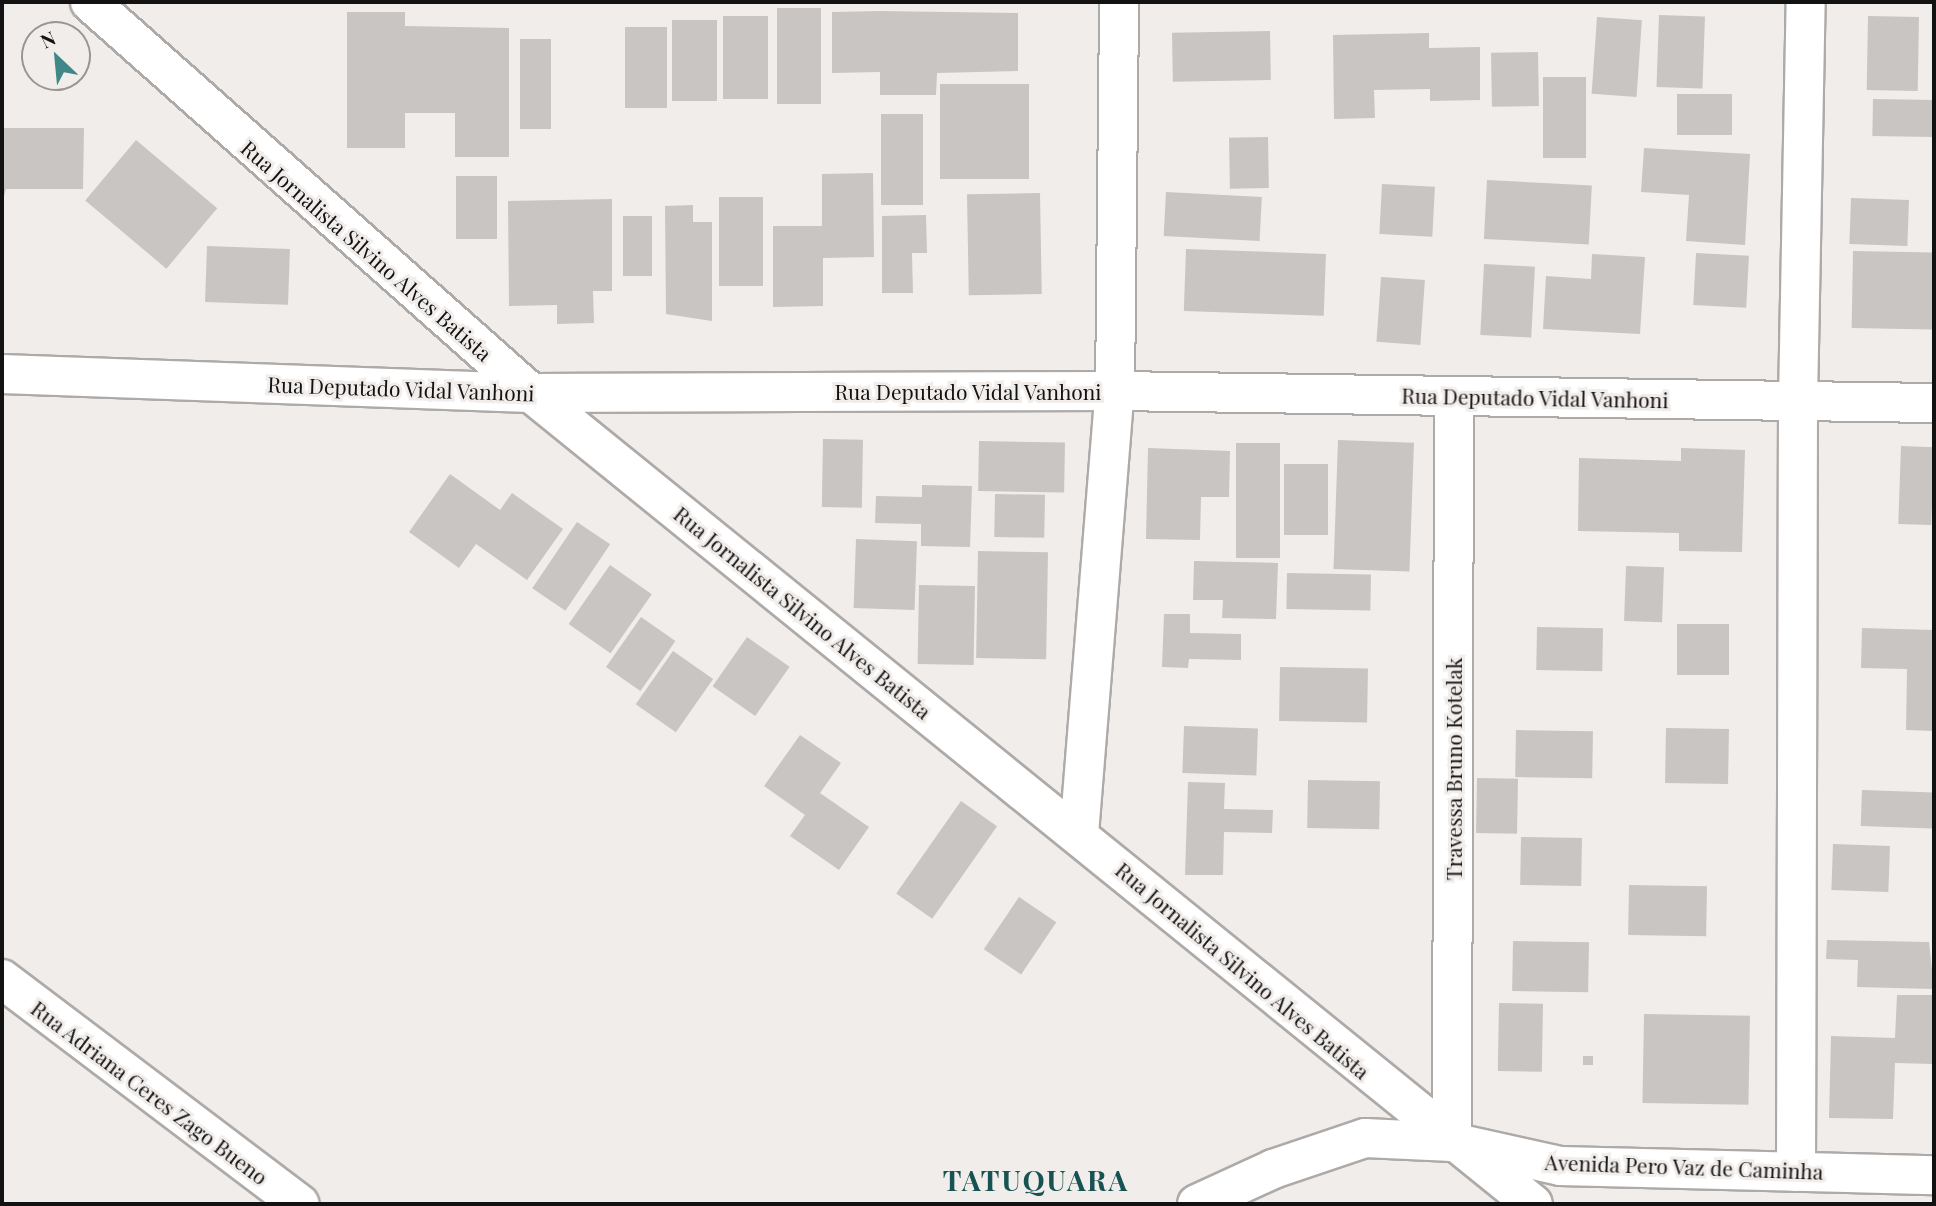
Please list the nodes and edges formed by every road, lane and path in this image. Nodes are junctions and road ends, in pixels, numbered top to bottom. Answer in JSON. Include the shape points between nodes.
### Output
{"nodes":[{"id":1,"x":90,"y":2,"type":"edge"},
{"id":2,"x":1119,"y":2,"type":"edge"},
{"id":3,"x":1807,"y":2,"type":"edge"},
{"id":4,"x":2,"y":374,"type":"edge"},
{"id":5,"x":1115,"y":391,"type":"junction"},
{"id":6,"x":531,"y":393,"type":"junction"},
{"id":7,"x":1454,"y":396,"type":"junction"},
{"id":8,"x":1798,"y":401,"type":"junction"},
{"id":9,"x":1934,"y":403,"type":"edge"},
{"id":10,"x":1079,"y":834,"type":"junction"},
{"id":11,"x":10,"y":997,"type":"edge"},
{"id":12,"x":1452,"y":1142,"type":"junction"},
{"id":13,"x":1796,"y":1172,"type":"junction"},
{"id":14,"x":1934,"y":1175,"type":"edge"},
{"id":15,"x":299,"y":1204,"type":"edge"},
{"id":16,"x":1197,"y":1204,"type":"edge"},
{"id":17,"x":1533,"y":1204,"type":"edge"}],
"edges":[{"from":1,"to":6,"type":"street","name":"Rua Jornalista Silvino Alves Batista"},
{"from":2,"to":5,"type":"street"},
{"from":3,"to":8,"type":"street"},
{"from":4,"to":6,"type":"street","name":"Rua Deputado Vidal Vanhoni"},
{"from":5,"to":6,"type":"street","name":"Rua Deputado Vidal Vanhoni"},
{"from":5,"to":7,"type":"street","name":"Rua Deputado Vidal Vanhoni"},
{"from":5,"to":10,"type":"street"},
{"from":6,"to":10,"type":"street","name":"Rua Jornalista Silvino Alves Batista"},
{"from":7,"to":8,"type":"street","name":"Rua Deputado Vidal Vanhoni"},
{"from":7,"to":12,"type":"street","name":"Travessa Bruno Kotelak"},
{"from":8,"to":9,"type":"street","name":"Rua Deputado Vidal Vanhoni"},
{"from":8,"to":13,"type":"street"},
{"from":10,"to":12,"type":"street","name":"Rua Jornalista Silvino Alves Batista"},
{"from":11,"to":15,"type":"street","name":"Rua Adriana Ceres Zago Bueno"},
{"from":12,"to":13,"type":"street","name":"Avenida Pero Vaz de Caminha","via":[[1560,1166]]},
{"from":12,"to":16,"type":"street","name":"Avenida Pero Vaz de Caminha","via":[[1365,1138],[1273,1168]]},
{"from":12,"to":17,"type":"street","name":"Rua Jornalista Silvino Alves Batista"},
{"from":13,"to":14,"type":"street","name":"Avenida Pero Vaz de Caminha"}]}
